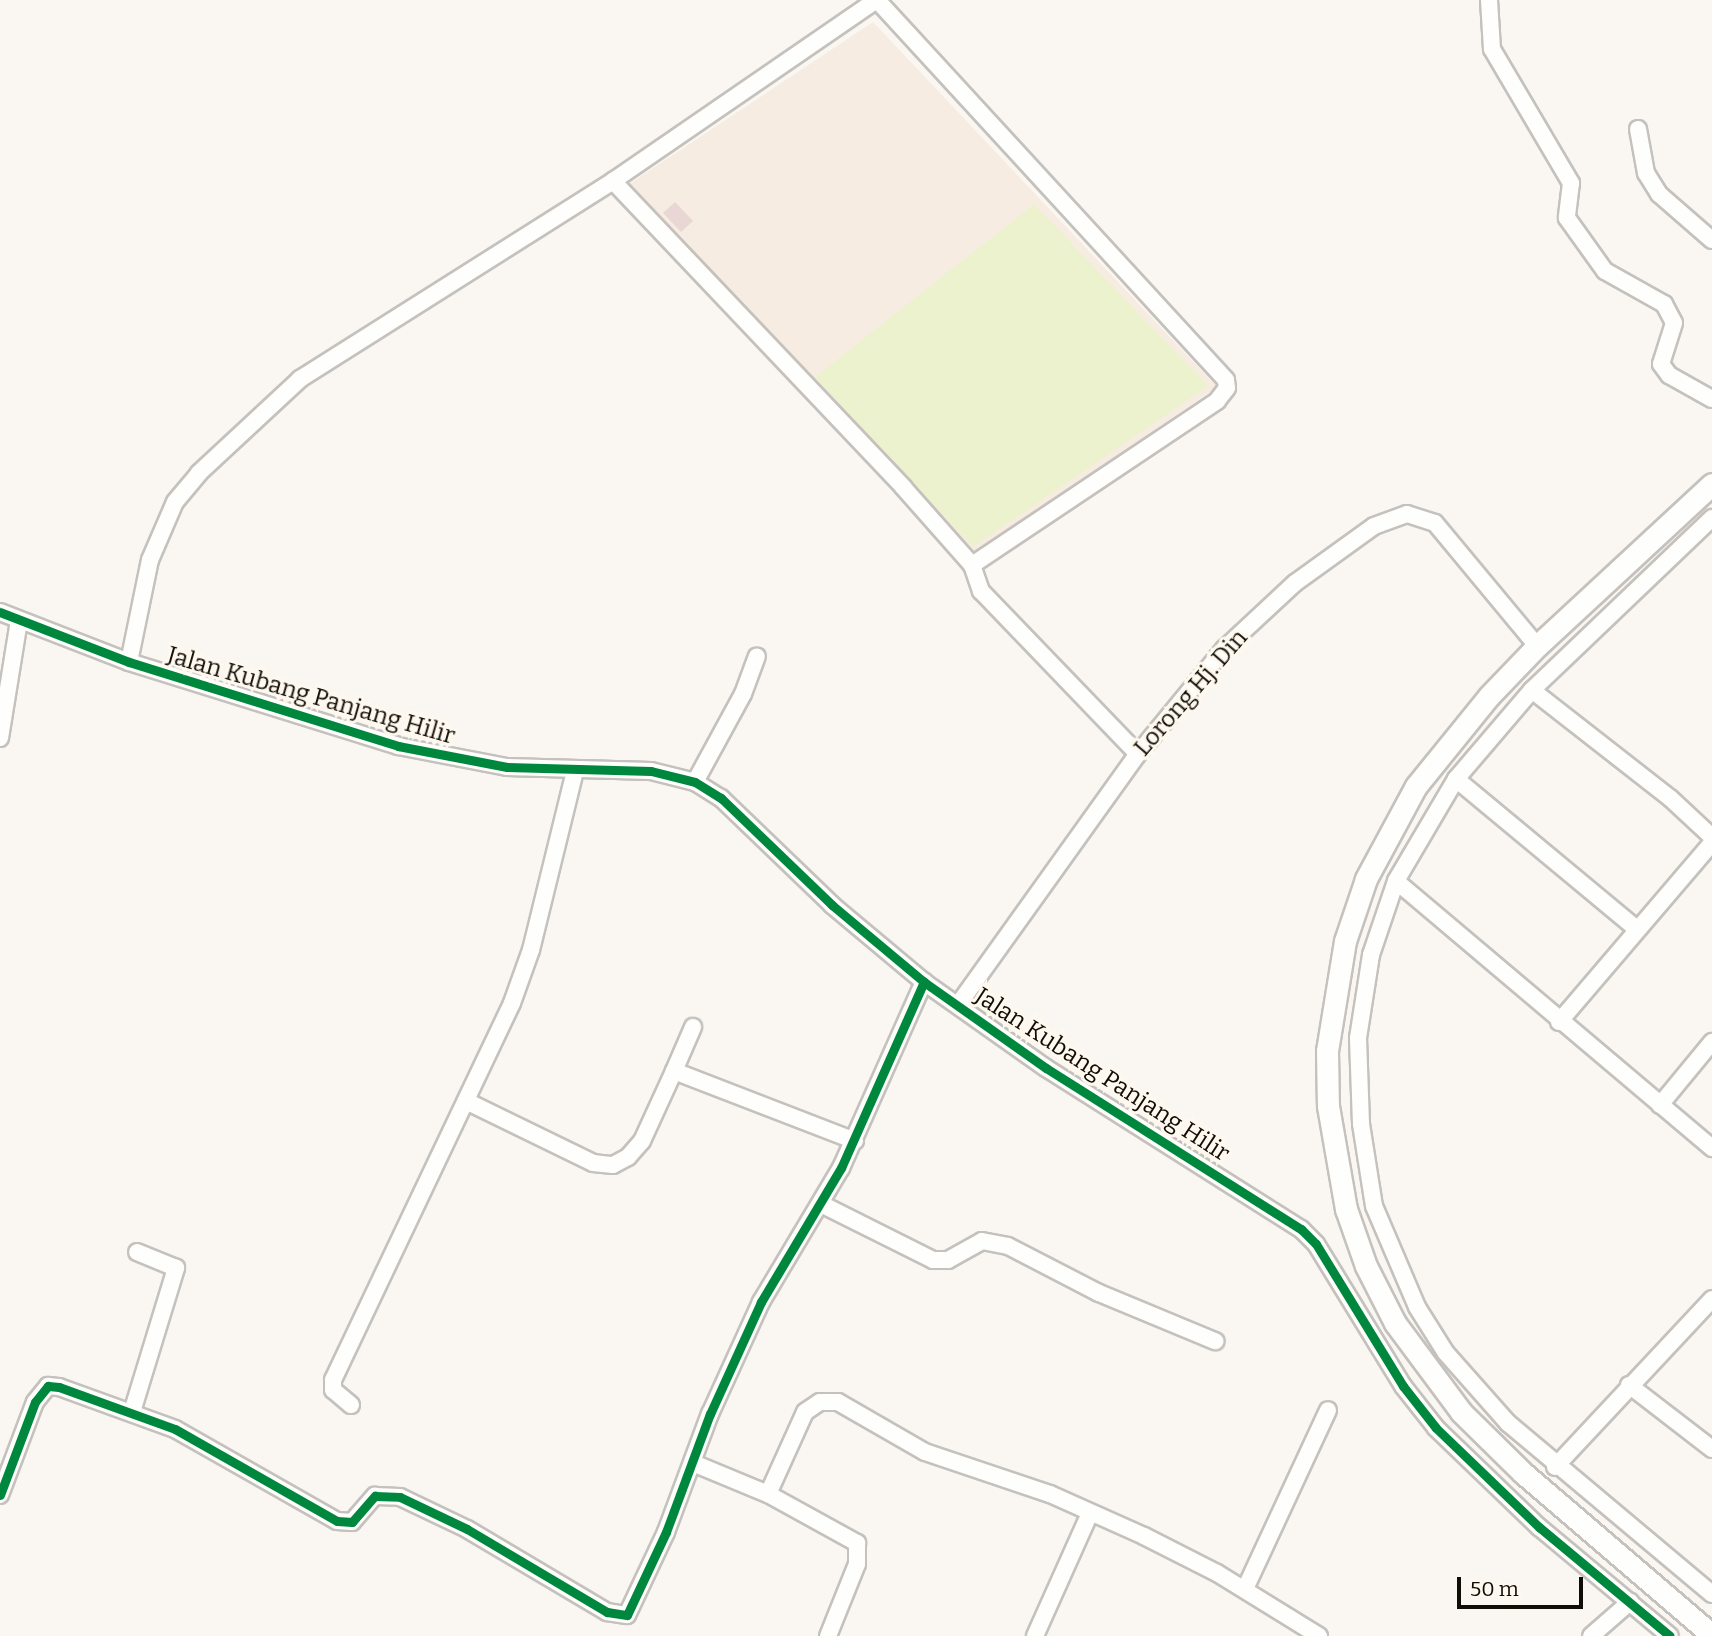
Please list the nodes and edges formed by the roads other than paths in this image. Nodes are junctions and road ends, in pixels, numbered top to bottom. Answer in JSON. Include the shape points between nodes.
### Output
{"nodes":[{"id":1,"x":877,"y":0,"type":"edge"},
{"id":2,"x":1489,"y":0,"type":"edge"},
{"id":3,"x":1638,"y":129,"type":"dead end"},
{"id":4,"x":613,"y":181,"type":"junction"},
{"id":5,"x":1712,"y":240,"type":"edge"},
{"id":6,"x":1712,"y":399,"type":"edge"},
{"id":7,"x":1712,"y":484,"type":"edge"},
{"id":8,"x":1712,"y":518,"type":"edge"},
{"id":9,"x":972,"y":565,"type":"junction"},
{"id":10,"x":0,"y":612,"type":"edge"},
{"id":11,"x":19,"y":621,"type":"junction"},
{"id":12,"x":1537,"y":646,"type":"junction"},
{"id":13,"x":757,"y":656,"type":"dead end"},
{"id":14,"x":129,"y":662,"type":"junction"},
{"id":15,"x":1532,"y":690,"type":"junction"},
{"id":16,"x":0,"y":738,"type":"edge"},
{"id":17,"x":1138,"y":754,"type":"junction"},
{"id":18,"x":575,"y":771,"type":"junction"},
{"id":19,"x":1456,"y":779,"type":"junction"},
{"id":20,"x":695,"y":782,"type":"junction"},
{"id":21,"x":1712,"y":837,"type":"edge"},
{"id":22,"x":1712,"y":843,"type":"edge"},
{"id":23,"x":1396,"y":881,"type":"junction"},
{"id":24,"x":1638,"y":930,"type":"junction"},
{"id":25,"x":924,"y":982,"type":"junction"},
{"id":26,"x":958,"y":1005,"type":"junction"},
{"id":27,"x":1559,"y":1022,"type":"junction"},
{"id":28,"x":692,"y":1027,"type":"dead end"},
{"id":29,"x":1712,"y":1042,"type":"edge"},
{"id":30,"x":674,"y":1071,"type":"junction"},
{"id":31,"x":466,"y":1101,"type":"junction"},
{"id":32,"x":1660,"y":1105,"type":"junction"},
{"id":33,"x":855,"y":1141,"type":"junction"},
{"id":34,"x":1712,"y":1148,"type":"edge"},
{"id":35,"x":821,"y":1204,"type":"junction"},
{"id":36,"x":137,"y":1252,"type":"dead end"},
{"id":37,"x":1712,"y":1299,"type":"edge"},
{"id":38,"x":1215,"y":1341,"type":"dead end"},
{"id":39,"x":1629,"y":1385,"type":"junction"},
{"id":40,"x":351,"y":1405,"type":"dead end"},
{"id":41,"x":1328,"y":1410,"type":"dead end"},
{"id":42,"x":132,"y":1412,"type":"junction"},
{"id":43,"x":1712,"y":1449,"type":"edge"},
{"id":44,"x":694,"y":1463,"type":"junction"},
{"id":45,"x":1555,"y":1468,"type":"junction"},
{"id":46,"x":768,"y":1494,"type":"junction"},
{"id":47,"x":0,"y":1495,"type":"edge"},
{"id":48,"x":1090,"y":1513,"type":"junction"},
{"id":49,"x":1692,"y":1579,"type":"junction"},
{"id":50,"x":1245,"y":1589,"type":"junction"},
{"id":51,"x":1712,"y":1594,"type":"edge"},
{"id":52,"x":1630,"y":1602,"type":"junction"},
{"id":53,"x":1671,"y":1602,"type":"junction"},
{"id":54,"x":1712,"y":1635,"type":"edge"},
{"id":55,"x":828,"y":1636,"type":"edge"},
{"id":56,"x":1035,"y":1636,"type":"edge"},
{"id":57,"x":1319,"y":1636,"type":"edge"},
{"id":58,"x":1591,"y":1636,"type":"edge"},
{"id":59,"x":1670,"y":1636,"type":"edge"}],
"edges":[{"from":1,"to":4,"type":"street"},
{"from":1,"to":9,"type":"street","via":[[1226,380],[1227,388],[1217,401]]},
{"from":2,"to":6,"type":"street","via":[[1492,49],[1571,183],[1567,218],[1605,271],[1664,304],[1674,323],[1661,364],[1669,374]]},
{"from":3,"to":5,"type":"street","via":[[1646,173],[1659,194]]},
{"from":4,"to":9,"type":"street"},
{"from":4,"to":14,"type":"street","via":[[300,379],[199,473],[175,502],[160,532]]},
{"from":7,"to":12,"type":"main road"},
{"from":8,"to":15,"type":"street"},
{"from":9,"to":17,"type":"street","via":[[981,591]]},
{"from":10,"to":11,"type":"street","name":"Jalan Kubang Panjang Hilir"},
{"from":11,"to":14,"type":"street","name":"Jalan Kubang Panjang Hilir"},
{"from":11,"to":16,"type":"street"},
{"from":12,"to":17,"type":"street","name":"Lorong Hj. Din","via":[[1436,523],[1416,515],[1398,515],[1374,526],[1285,593],[1224,649]]},
{"from":12,"to":53,"type":"main road","via":[[1416,786],[1366,879],[1345,941],[1331,1008],[1328,1106],[1346,1209],[1366,1266],[1395,1324],[1461,1412],[1522,1473]]},
{"from":13,"to":20,"type":"street","via":[[743,694]]},
{"from":14,"to":18,"type":"street","name":"Jalan Kubang Panjang Hilir","via":[[398,746],[495,765]]},
{"from":15,"to":19,"type":"street"},
{"from":15,"to":21,"type":"street","via":[[1670,798]]},
{"from":17,"to":26,"type":"street","name":"Lorong Hj. Din"},
{"from":18,"to":20,"type":"street","name":"Jalan Kubang Panjang Hilir","via":[[651,771]]},
{"from":18,"to":31,"type":"street","via":[[531,950],[512,1003]]},
{"from":19,"to":23,"type":"street"},
{"from":19,"to":24,"type":"street"},
{"from":20,"to":25,"type":"street","name":"Jalan Kubang Panjang Hilir","via":[[721,798],[832,905]]},
{"from":22,"to":24,"type":"street"},
{"from":23,"to":27,"type":"street"},
{"from":23,"to":45,"type":"street","via":[[1371,955],[1358,1038],[1360,1124],[1374,1206],[1417,1307],[1446,1353],[1507,1423]]},
{"from":24,"to":27,"type":"street"},
{"from":25,"to":26,"type":"street","name":"Jalan Kubang Panjang Hilir"},
{"from":25,"to":33,"type":"street"},
{"from":26,"to":52,"type":"street","name":"Jalan Kubang Panjang Hilir","via":[[1046,1068],[1301,1229],[1316,1244],[1403,1386],[1436,1428],[1512,1503]]},
{"from":27,"to":32,"type":"street"},
{"from":28,"to":30,"type":"street"},
{"from":29,"to":32,"type":"street"},
{"from":30,"to":31,"type":"street","via":[[642,1141],[628,1157],[612,1165],[593,1163]]},
{"from":30,"to":33,"type":"street"},
{"from":31,"to":40,"type":"street","via":[[333,1380],[333,1391]]},
{"from":32,"to":34,"type":"street"},
{"from":33,"to":35,"type":"street"},
{"from":35,"to":38,"type":"street","via":[[933,1260],[948,1260],[982,1241],[1008,1246],[1099,1293]]},
{"from":35,"to":44,"type":"street","via":[[761,1302],[710,1414]]},
{"from":36,"to":42,"type":"street","via":[[174,1265],[176,1273]]},
{"from":37,"to":39,"type":"street"},
{"from":39,"to":43,"type":"street"},
{"from":39,"to":45,"type":"street"},
{"from":41,"to":50,"type":"street"},
{"from":42,"to":44,"type":"street","via":[[175,1429],[337,1521],[352,1522],[375,1496],[400,1497],[619,1616],[627,1615],[633,1606]]},
{"from":42,"to":47,"type":"street","via":[[48,1386],[35,1402]]},
{"from":44,"to":46,"type":"street"},
{"from":45,"to":49,"type":"street"},
{"from":46,"to":48,"type":"street","via":[[805,1412],[829,1400],[850,1407],[925,1452],[1050,1494]]},
{"from":46,"to":55,"type":"street","via":[[858,1544],[857,1564]]},
{"from":48,"to":50,"type":"street"},
{"from":48,"to":56,"type":"street"},
{"from":49,"to":51,"type":"street"},
{"from":49,"to":53,"type":"street"},
{"from":50,"to":57,"type":"street"},
{"from":52,"to":58,"type":"street"},
{"from":52,"to":59,"type":"street","name":"Jalan Kubang Panjang Hilir"},
{"from":53,"to":54,"type":"main road"}]}
